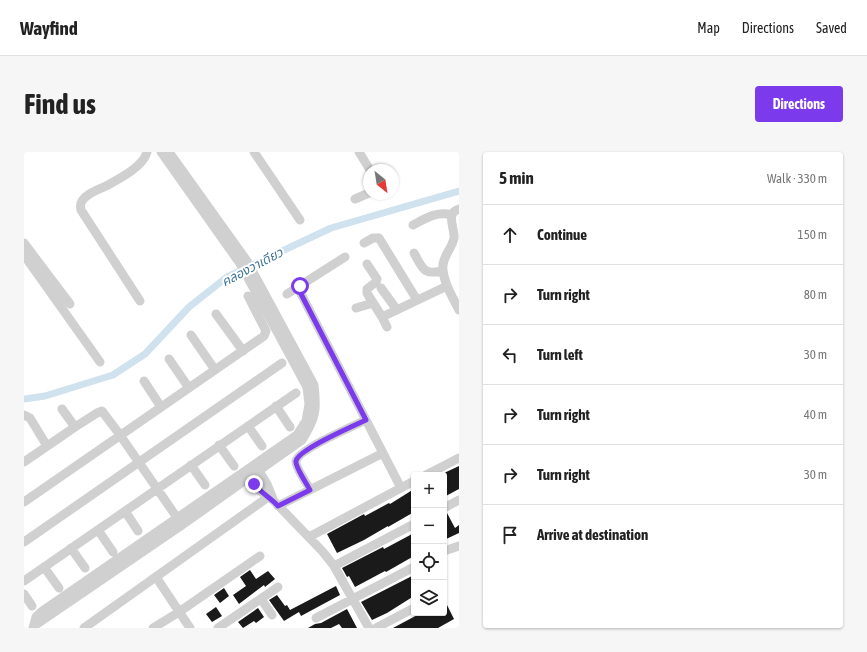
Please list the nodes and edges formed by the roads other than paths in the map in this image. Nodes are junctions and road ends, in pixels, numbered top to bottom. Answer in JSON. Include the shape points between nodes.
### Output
{"nodes":[{"id":1,"x":147,"y":152,"type":"edge"},
{"id":2,"x":161,"y":152,"type":"edge"},
{"id":3,"x":169,"y":152,"type":"edge"},
{"id":4,"x":254,"y":152,"type":"edge"},
{"id":5,"x":359,"y":152,"type":"edge"},
{"id":6,"x":366,"y":164,"type":"edge"},
{"id":7,"x":181,"y":175,"type":"junction"},
{"id":8,"x":363,"y":195,"type":"edge"},
{"id":9,"x":355,"y":199,"type":"dead end"},
{"id":10,"x":459,"y":209,"type":"edge"},
{"id":11,"x":452,"y":215,"type":"junction"},
{"id":12,"x":300,"y":220,"type":"dead end"},
{"id":13,"x":413,"y":225,"type":"dead end"},
{"id":14,"x":24,"y":243,"type":"edge"},
{"id":15,"x":364,"y":243,"type":"dead end"},
{"id":16,"x":414,"y":253,"type":"dead end"},
{"id":17,"x":24,"y":255,"type":"edge"},
{"id":18,"x":344,"y":257,"type":"dead end"},
{"id":19,"x":367,"y":264,"type":"dead end"},
{"id":20,"x":443,"y":271,"type":"junction"},
{"id":21,"x":447,"y":286,"type":"junction"},
{"id":22,"x":255,"y":288,"type":"junction"},
{"id":23,"x":298,"y":288,"type":"junction"},
{"id":24,"x":381,"y":288,"type":"dead end"},
{"id":25,"x":287,"y":294,"type":"dead end"},
{"id":26,"x":417,"y":300,"type":"junction"},
{"id":27,"x":140,"y":302,"type":"dead end"},
{"id":28,"x":373,"y":303,"type":"junction"},
{"id":29,"x":70,"y":304,"type":"dead end"},
{"id":30,"x":356,"y":308,"type":"dead end"},
{"id":31,"x":397,"y":310,"type":"junction"},
{"id":32,"x":459,"y":310,"type":"edge"},
{"id":33,"x":216,"y":314,"type":"dead end"},
{"id":34,"x":382,"y":317,"type":"junction"},
{"id":35,"x":387,"y":327,"type":"dead end"},
{"id":36,"x":191,"y":335,"type":"dead end"},
{"id":37,"x":243,"y":351,"type":"junction"},
{"id":38,"x":169,"y":359,"type":"dead end"},
{"id":39,"x":100,"y":362,"type":"dead end"},
{"id":40,"x":282,"y":363,"type":"dead end"},
{"id":41,"x":215,"y":370,"type":"junction"},
{"id":42,"x":144,"y":381,"type":"dead end"},
{"id":43,"x":189,"y":388,"type":"junction"},
{"id":44,"x":296,"y":393,"type":"dead end"},
{"id":45,"x":276,"y":406,"type":"junction"},
{"id":46,"x":161,"y":407,"type":"junction"},
{"id":47,"x":62,"y":410,"type":"dead end"},
{"id":48,"x":24,"y":415,"type":"edge"},
{"id":49,"x":366,"y":420,"type":"junction"},
{"id":50,"x":248,"y":426,"type":"junction"},
{"id":51,"x":75,"y":427,"type":"junction"},
{"id":52,"x":290,"y":427,"type":"dead end"},
{"id":53,"x":120,"y":434,"type":"junction"},
{"id":54,"x":220,"y":445,"type":"junction"},
{"id":55,"x":48,"y":446,"type":"junction"},
{"id":56,"x":262,"y":446,"type":"dead end"},
{"id":57,"x":383,"y":453,"type":"junction"},
{"id":58,"x":459,"y":458,"type":"edge"},
{"id":59,"x":24,"y":462,"type":"edge"},
{"id":60,"x":139,"y":462,"type":"junction"},
{"id":61,"x":191,"y":465,"type":"junction"},
{"id":62,"x":234,"y":466,"type":"dead end"},
{"id":63,"x":432,"y":472,"type":"edge"},
{"id":64,"x":253,"y":473,"type":"junction"},
{"id":65,"x":411,"y":483,"type":"edge"},
{"id":66,"x":205,"y":485,"type":"dead end"},
{"id":67,"x":401,"y":488,"type":"junction"},
{"id":68,"x":158,"y":489,"type":"junction"},
{"id":69,"x":310,"y":490,"type":"junction"},
{"id":70,"x":272,"y":500,"type":"junction"},
{"id":71,"x":459,"y":500,"type":"edge"},
{"id":72,"x":24,"y":502,"type":"edge"},
{"id":73,"x":447,"y":506,"type":"edge"},
{"id":74,"x":125,"y":511,"type":"junction"},
{"id":75,"x":180,"y":522,"type":"junction"},
{"id":76,"x":411,"y":526,"type":"edge"},
{"id":77,"x":98,"y":530,"type":"junction"},
{"id":78,"x":138,"y":531,"type":"dead end"},
{"id":79,"x":309,"y":536,"type":"junction"},
{"id":80,"x":24,"y":542,"type":"edge"},
{"id":81,"x":459,"y":546,"type":"edge"},
{"id":82,"x":71,"y":548,"type":"junction"},
{"id":83,"x":447,"y":551,"type":"edge"},
{"id":84,"x":113,"y":552,"type":"dead end"},
{"id":85,"x":260,"y":556,"type":"dead end"},
{"id":86,"x":334,"y":566,"type":"junction"},
{"id":87,"x":44,"y":567,"type":"junction"},
{"id":88,"x":85,"y":568,"type":"dead end"},
{"id":89,"x":411,"y":568,"type":"edge"},
{"id":90,"x":156,"y":577,"type":"junction"},
{"id":91,"x":24,"y":580,"type":"edge"},
{"id":92,"x":278,"y":587,"type":"dead end"},
{"id":93,"x":59,"y":588,"type":"dead end"},
{"id":94,"x":24,"y":594,"type":"edge"},
{"id":95,"x":261,"y":599,"type":"junction"},
{"id":96,"x":352,"y":599,"type":"junction"},
{"id":97,"x":32,"y":606,"type":"dead end"},
{"id":98,"x":411,"y":610,"type":"edge"},
{"id":99,"x":179,"y":612,"type":"junction"},
{"id":100,"x":272,"y":615,"type":"dead end"},
{"id":101,"x":316,"y":618,"type":"dead end"},
{"id":102,"x":33,"y":627,"type":"edge"},
{"id":103,"x":84,"y":628,"type":"edge"},
{"id":104,"x":153,"y":628,"type":"edge"},
{"id":105,"x":190,"y":628,"type":"edge"},
{"id":106,"x":218,"y":628,"type":"edge"},
{"id":107,"x":368,"y":628,"type":"edge"},
{"id":108,"x":376,"y":628,"type":"edge"}],
"edges":[{"from":1,"to":27,"type":"street","via":[[135,168],[86,196],[80,204],[81,210]]},
{"from":2,"to":7,"type":"street"},
{"from":3,"to":7,"type":"street"},
{"from":4,"to":12,"type":"street"},
{"from":5,"to":6,"type":"street"},
{"from":7,"to":22,"type":"street","via":[[245,264]]},
{"from":8,"to":9,"type":"street"},
{"from":10,"to":11,"type":"street"},
{"from":11,"to":13,"type":"street","via":[[445,213],[432,216]]},
{"from":11,"to":20,"type":"street","via":[[454,240],[443,264]]},
{"from":14,"to":29,"type":"street"},
{"from":15,"to":26,"type":"street","via":[[379,238]]},
{"from":16,"to":20,"type":"street","via":[[427,272]]},
{"from":17,"to":39,"type":"street"},
{"from":18,"to":23,"type":"street"},
{"from":19,"to":28,"type":"street","via":[[377,278],[366,291]]},
{"from":20,"to":21,"type":"street"},
{"from":21,"to":26,"type":"street"},
{"from":21,"to":32,"type":"street"},
{"from":22,"to":37,"type":"street","via":[[266,333]]},
{"from":22,"to":64,"type":"street","via":[[314,385],[316,404],[312,424],[302,440]]},
{"from":23,"to":25,"type":"street"},
{"from":23,"to":49,"type":"street"},
{"from":24,"to":31,"type":"street"},
{"from":26,"to":31,"type":"street"},
{"from":28,"to":30,"type":"street"},
{"from":28,"to":34,"type":"street"},
{"from":31,"to":34,"type":"street"},
{"from":33,"to":37,"type":"street"},
{"from":34,"to":35,"type":"street"},
{"from":36,"to":41,"type":"street"},
{"from":37,"to":41,"type":"street"},
{"from":38,"to":43,"type":"street"},
{"from":40,"to":60,"type":"street"},
{"from":41,"to":43,"type":"street"},
{"from":42,"to":46,"type":"street"},
{"from":43,"to":46,"type":"street"},
{"from":44,"to":45,"type":"street"},
{"from":45,"to":50,"type":"street"},
{"from":45,"to":52,"type":"street"},
{"from":46,"to":53,"type":"street"},
{"from":47,"to":51,"type":"street"},
{"from":48,"to":55,"type":"street","via":[[30,418]]},
{"from":49,"to":57,"type":"street"},
{"from":49,"to":69,"type":"street","via":[[307,450],[297,459],[296,465]]},
{"from":50,"to":54,"type":"street"},
{"from":50,"to":56,"type":"street"},
{"from":51,"to":53,"type":"street","via":[[102,411]]},
{"from":51,"to":55,"type":"street"},
{"from":53,"to":60,"type":"street"},
{"from":53,"to":72,"type":"street"},
{"from":54,"to":61,"type":"street"},
{"from":54,"to":62,"type":"street"},
{"from":55,"to":59,"type":"street"},
{"from":57,"to":67,"type":"street"},
{"from":57,"to":69,"type":"street"},
{"from":58,"to":63,"type":"street"},
{"from":60,"to":68,"type":"street"},
{"from":60,"to":80,"type":"street"},
{"from":61,"to":66,"type":"street"},
{"from":61,"to":68,"type":"street"},
{"from":64,"to":70,"type":"street"},
{"from":64,"to":75,"type":"street"},
{"from":65,"to":67,"type":"street"},
{"from":67,"to":79,"type":"street"},
{"from":68,"to":74,"type":"street"},
{"from":68,"to":75,"type":"street"},
{"from":69,"to":70,"type":"street"},
{"from":70,"to":79,"type":"street"},
{"from":70,"to":90,"type":"street"},
{"from":71,"to":73,"type":"street"},
{"from":74,"to":77,"type":"street"},
{"from":74,"to":78,"type":"street"},
{"from":75,"to":102,"type":"street"},
{"from":76,"to":86,"type":"street"},
{"from":77,"to":82,"type":"street"},
{"from":77,"to":84,"type":"street"},
{"from":79,"to":86,"type":"street"},
{"from":81,"to":83,"type":"street"},
{"from":82,"to":87,"type":"street"},
{"from":82,"to":88,"type":"street"},
{"from":85,"to":99,"type":"street"},
{"from":86,"to":96,"type":"street"},
{"from":87,"to":91,"type":"street"},
{"from":87,"to":93,"type":"street"},
{"from":89,"to":96,"type":"street"},
{"from":90,"to":99,"type":"street"},
{"from":90,"to":103,"type":"street"},
{"from":92,"to":95,"type":"street"},
{"from":94,"to":97,"type":"street"},
{"from":95,"to":100,"type":"street"},
{"from":95,"to":106,"type":"street"},
{"from":96,"to":101,"type":"street"},
{"from":96,"to":107,"type":"street"},
{"from":98,"to":108,"type":"street"},
{"from":99,"to":104,"type":"street"},
{"from":99,"to":105,"type":"street"}]}
